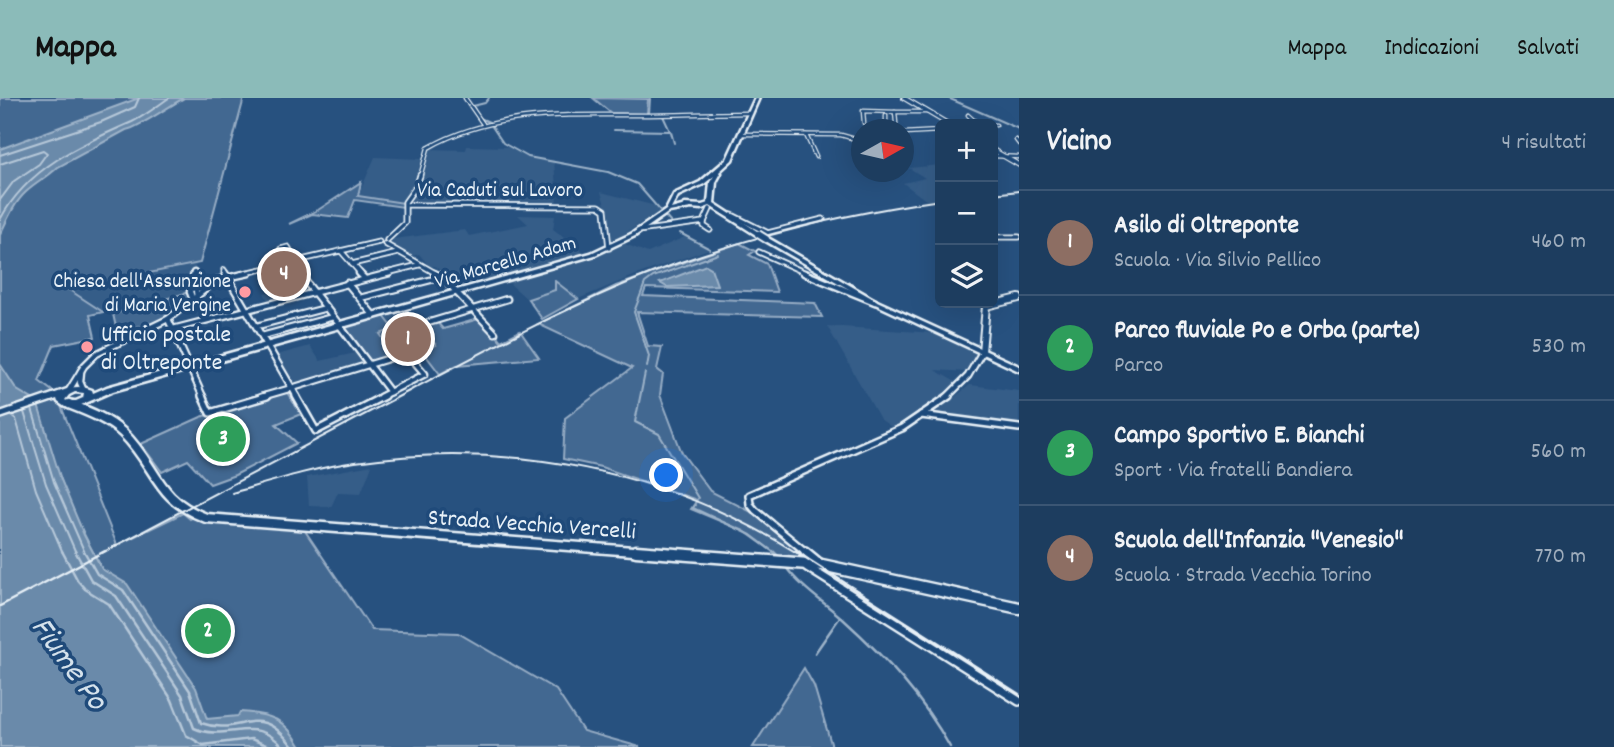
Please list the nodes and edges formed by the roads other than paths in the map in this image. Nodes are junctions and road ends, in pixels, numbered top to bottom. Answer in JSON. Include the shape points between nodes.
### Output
{"nodes":[{"id":1,"x":465,"y":98,"type":"edge"},
{"id":2,"x":757,"y":98,"type":"edge"},
{"id":3,"x":904,"y":98,"type":"edge"},
{"id":4,"x":898,"y":107,"type":"dead end"},
{"id":5,"x":895,"y":112,"type":"junction"},
{"id":6,"x":906,"y":112,"type":"junction"},
{"id":7,"x":927,"y":112,"type":"junction"},
{"id":8,"x":751,"y":113,"type":"junction"},
{"id":9,"x":968,"y":115,"type":"dead end"},
{"id":10,"x":864,"y":119,"type":"edge"},
{"id":11,"x":896,"y":119,"type":"edge"},
{"id":12,"x":939,"y":119,"type":"edge"},
{"id":13,"x":972,"y":119,"type":"edge"},
{"id":14,"x":483,"y":124,"type":"junction"},
{"id":15,"x":935,"y":131,"type":"edge"},
{"id":16,"x":914,"y":132,"type":"edge"},
{"id":17,"x":741,"y":134,"type":"junction"},
{"id":18,"x":754,"y":134,"type":"junction"},
{"id":19,"x":806,"y":135,"type":"junction"},
{"id":20,"x":851,"y":138,"type":"edge"},
{"id":21,"x":998,"y":153,"type":"edge"},
{"id":22,"x":816,"y":156,"type":"dead end"},
{"id":23,"x":998,"y":156,"type":"edge"},
{"id":24,"x":1003,"y":156,"type":"junction"},
{"id":25,"x":1019,"y":157,"type":"edge"},
{"id":26,"x":1019,"y":165,"type":"edge"},
{"id":27,"x":719,"y":170,"type":"junction"},
{"id":28,"x":690,"y":189,"type":"junction"},
{"id":29,"x":712,"y":192,"type":"junction"},
{"id":30,"x":673,"y":202,"type":"junction"},
{"id":31,"x":407,"y":205,"type":"junction"},
{"id":32,"x":689,"y":207,"type":"junction"},
{"id":33,"x":715,"y":209,"type":"junction"},
{"id":34,"x":665,"y":212,"type":"junction"},
{"id":35,"x":823,"y":219,"type":"dead end"},
{"id":36,"x":704,"y":222,"type":"junction"},
{"id":37,"x":710,"y":230,"type":"dead end"},
{"id":38,"x":638,"y":231,"type":"junction"},
{"id":39,"x":998,"y":237,"type":"edge"},
{"id":40,"x":1019,"y":237,"type":"edge"},
{"id":41,"x":386,"y":242,"type":"junction"},
{"id":42,"x":610,"y":245,"type":"junction"},
{"id":43,"x":341,"y":251,"type":"junction"},
{"id":44,"x":291,"y":252,"type":"dead end"},
{"id":45,"x":759,"y":252,"type":"dead end"},
{"id":46,"x":398,"y":253,"type":"junction"},
{"id":47,"x":292,"y":263,"type":"junction"},
{"id":48,"x":352,"y":264,"type":"junction"},
{"id":49,"x":419,"y":265,"type":"junction"},
{"id":50,"x":224,"y":270,"type":"dead end"},
{"id":51,"x":194,"y":274,"type":"dead end"},
{"id":52,"x":228,"y":277,"type":"junction"},
{"id":53,"x":442,"y":277,"type":"junction"},
{"id":54,"x":365,"y":279,"type":"junction"},
{"id":55,"x":347,"y":284,"type":"junction"},
{"id":56,"x":314,"y":292,"type":"junction"},
{"id":57,"x":458,"y":293,"type":"junction"},
{"id":58,"x":360,"y":298,"type":"junction"},
{"id":59,"x":1019,"y":298,"type":"edge"},
{"id":60,"x":195,"y":299,"type":"junction"},
{"id":61,"x":506,"y":299,"type":"dead end"},
{"id":62,"x":875,"y":302,"type":"junction"},
{"id":63,"x":998,"y":302,"type":"edge"},
{"id":64,"x":326,"y":307,"type":"junction"},
{"id":65,"x":986,"y":308,"type":"edge"},
{"id":66,"x":247,"y":309,"type":"junction"},
{"id":67,"x":474,"y":309,"type":"junction"},
{"id":68,"x":374,"y":316,"type":"junction"},
{"id":69,"x":168,"y":319,"type":"junction"},
{"id":70,"x":338,"y":323,"type":"junction"},
{"id":71,"x":424,"y":324,"type":"dead end"},
{"id":72,"x":257,"y":326,"type":"junction"},
{"id":73,"x":173,"y":328,"type":"junction"},
{"id":74,"x":495,"y":333,"type":"dead end"},
{"id":75,"x":262,"y":336,"type":"junction"},
{"id":76,"x":268,"y":345,"type":"junction"},
{"id":77,"x":982,"y":352,"type":"junction"},
{"id":78,"x":407,"y":353,"type":"joint"},
{"id":79,"x":368,"y":364,"type":"junction"},
{"id":80,"x":190,"y":366,"type":"junction"},
{"id":81,"x":1019,"y":369,"type":"edge"},
{"id":82,"x":81,"y":370,"type":"junction"},
{"id":83,"x":293,"y":387,"type":"junction"},
{"id":84,"x":390,"y":392,"type":"junction"},
{"id":85,"x":85,"y":397,"type":"junction"},
{"id":86,"x":63,"y":399,"type":"junction"},
{"id":87,"x":921,"y":415,"type":"junction"},
{"id":88,"x":0,"y":417,"type":"edge"},
{"id":89,"x":1019,"y":428,"type":"edge"},
{"id":90,"x":801,"y":563,"type":"junction"},
{"id":91,"x":822,"y":565,"type":"junction"},
{"id":92,"x":1019,"y":608,"type":"edge"},
{"id":93,"x":1019,"y":701,"type":"edge"}],
"edges":[{"from":1,"to":14,"type":"street"},
{"from":2,"to":8,"type":"main road"},
{"from":3,"to":7,"type":"street"},
{"from":4,"to":6,"type":"street"},
{"from":5,"to":6,"type":"street"},
{"from":5,"to":10,"type":"street","via":[[863,111]]},
{"from":5,"to":11,"type":"street"},
{"from":6,"to":7,"type":"street"},
{"from":7,"to":12,"type":"street"},
{"from":8,"to":14,"type":"street","via":[[590,115]]},
{"from":8,"to":17,"type":"main road"},
{"from":9,"to":13,"type":"street"},
{"from":14,"to":31,"type":"street","via":[[428,148]]},
{"from":15,"to":16,"type":"street"},
{"from":17,"to":18,"type":"street"},
{"from":17,"to":18,"type":"street"},
{"from":17,"to":27,"type":"main road"},
{"from":18,"to":19,"type":"street"},
{"from":19,"to":20,"type":"street"},
{"from":19,"to":22,"type":"street"},
{"from":21,"to":24,"type":"street"},
{"from":23,"to":24,"type":"street"},
{"from":24,"to":25,"type":"street"},
{"from":24,"to":26,"type":"street"},
{"from":27,"to":28,"type":"main road","name":"Via Marcello Adam"},
{"from":27,"to":29,"type":"main road"},
{"from":28,"to":29,"type":"main road","via":[[703,187]]},
{"from":28,"to":30,"type":"main road","name":"Via Marcello Adam","via":[[676,195]]},
{"from":29,"to":33,"type":"main road"},
{"from":30,"to":32,"type":"main road"},
{"from":30,"to":34,"type":"main road","name":"Via Marcello Adam"},
{"from":31,"to":41,"type":"street","name":"Via Caduti sul Lavoro","via":[[404,226]]},
{"from":31,"to":42,"type":"street","name":"Via Caduti sul Lavoro","via":[[598,206],[605,210]]},
{"from":32,"to":33,"type":"main road"},
{"from":32,"to":34,"type":"main road","name":"Via Marcello Adam"},
{"from":33,"to":35,"type":"street","via":[[768,233]]},
{"from":33,"to":36,"type":"street"},
{"from":33,"to":62,"type":"main road","bridge":true},
{"from":34,"to":38,"type":"main road","name":"Via Marcello Adam"},
{"from":36,"to":37,"type":"street"},
{"from":36,"to":38,"type":"street"},
{"from":38,"to":42,"type":"main road","name":"Via Marcello Adam"},
{"from":39,"to":40,"type":"street"},
{"from":41,"to":43,"type":"street"},
{"from":41,"to":46,"type":"street"},
{"from":42,"to":57,"type":"main road","name":"Via Marcello Adam","via":[[574,261]]},
{"from":43,"to":47,"type":"street"},
{"from":43,"to":48,"type":"street"},
{"from":44,"to":47,"type":"street","via":[[288,247],[281,248]]},
{"from":45,"to":62,"type":"street"},
{"from":46,"to":48,"type":"street"},
{"from":46,"to":49,"type":"street"},
{"from":47,"to":52,"type":"street"},
{"from":47,"to":56,"type":"street"},
{"from":48,"to":54,"type":"street"},
{"from":49,"to":53,"type":"street"},
{"from":49,"to":54,"type":"street"},
{"from":50,"to":52,"type":"street"},
{"from":51,"to":60,"type":"street","via":[[190,292]]},
{"from":52,"to":60,"type":"street","via":[[217,280]]},
{"from":52,"to":66,"type":"street"},
{"from":53,"to":57,"type":"street"},
{"from":53,"to":58,"type":"street"},
{"from":54,"to":55,"type":"street"},
{"from":55,"to":56,"type":"street"},
{"from":55,"to":58,"type":"street"},
{"from":56,"to":64,"type":"street"},
{"from":56,"to":66,"type":"street"},
{"from":57,"to":67,"type":"street"},
{"from":57,"to":68,"type":"main road","name":"Via Marcello Adam"},
{"from":58,"to":68,"type":"street"},
{"from":59,"to":63,"type":"street"},
{"from":60,"to":69,"type":"street"},
{"from":61,"to":67,"type":"street"},
{"from":62,"to":77,"type":"main road"},
{"from":64,"to":70,"type":"street"},
{"from":64,"to":72,"type":"street"},
{"from":65,"to":77,"type":"street"},
{"from":66,"to":72,"type":"street"},
{"from":66,"to":73,"type":"street"},
{"from":67,"to":71,"type":"street"},
{"from":67,"to":74,"type":"street"},
{"from":68,"to":70,"type":"main road","name":"Via Marcello Adam"},
{"from":69,"to":73,"type":"street"},
{"from":69,"to":82,"type":"street","via":[[108,346]]},
{"from":70,"to":75,"type":"street"},
{"from":70,"to":76,"type":"main road","name":"Via Marcello Adam"},
{"from":70,"to":79,"type":"street"},
{"from":72,"to":75,"type":"street"},
{"from":73,"to":80,"type":"street"},
{"from":75,"to":76,"type":"street"},
{"from":76,"to":80,"type":"main road","name":"Via Marcello Adam"},
{"from":76,"to":83,"type":"street"},
{"from":77,"to":81,"type":"main road"},
{"from":77,"to":87,"type":"street","via":[[956,389]]},
{"from":78,"to":79,"type":"street"},
{"from":78,"to":84,"type":"street","via":[[425,374]]},
{"from":79,"to":83,"type":"street"},
{"from":79,"to":84,"type":"street"},
{"from":80,"to":83,"type":"street","via":[[210,413]]},
{"from":80,"to":85,"type":"main road","name":"Via Marcello Adam"},
{"from":82,"to":85,"type":"street"},
{"from":82,"to":86,"type":"street"},
{"from":83,"to":84,"type":"street","via":[[315,430]]},
{"from":85,"to":86,"type":"main road"},
{"from":85,"to":86,"type":"main road"},
{"from":85,"to":90,"type":"street","name":"Strada Vecchia Vercelli","via":[[122,433],[169,498],[206,518]]},
{"from":86,"to":88,"type":"main road"},
{"from":87,"to":89,"type":"street"},
{"from":87,"to":91,"type":"street","via":[[893,432],[749,495],[755,510]]},
{"from":90,"to":91,"type":"street","name":"Strada Vecchia Vercelli"},
{"from":90,"to":93,"type":"street"},
{"from":91,"to":92,"type":"street","name":"Strada Vecchia Vercelli"}]}
